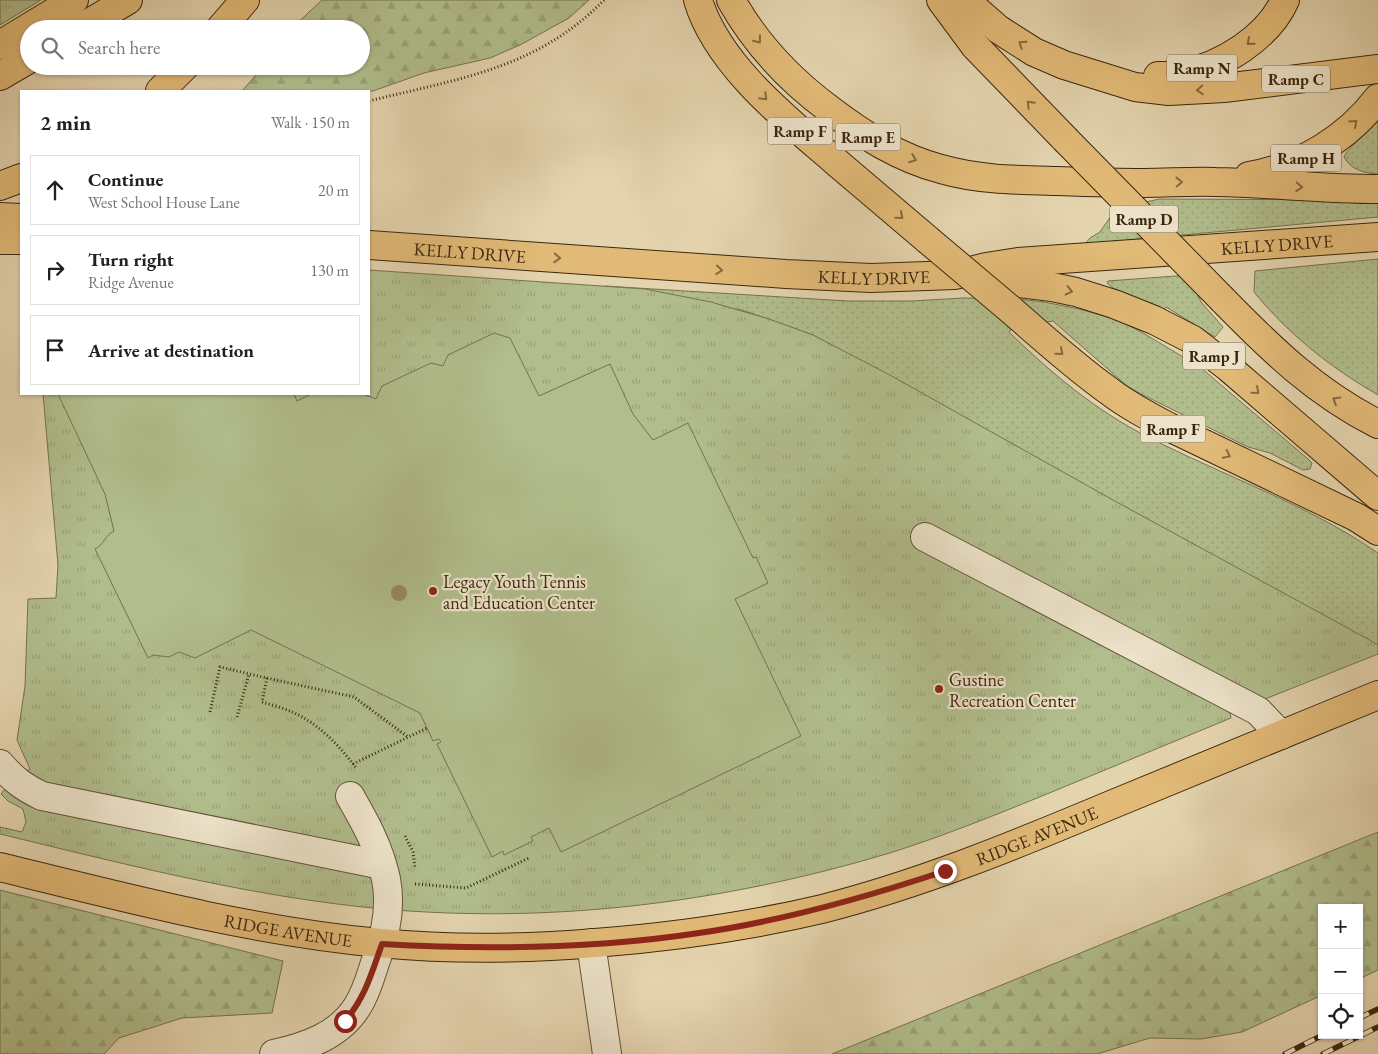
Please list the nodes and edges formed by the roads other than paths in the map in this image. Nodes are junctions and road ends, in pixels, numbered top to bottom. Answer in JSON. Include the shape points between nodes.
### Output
{"nodes":[{"id":1,"x":74,"y":0,"type":"edge"},
{"id":2,"x":128,"y":0,"type":"edge"},
{"id":3,"x":246,"y":0,"type":"edge"},
{"id":4,"x":698,"y":0,"type":"edge"},
{"id":5,"x":732,"y":0,"type":"edge"},
{"id":6,"x":942,"y":0,"type":"edge"},
{"id":7,"x":965,"y":0,"type":"edge"},
{"id":8,"x":1284,"y":0,"type":"edge"},
{"id":9,"x":41,"y":20,"type":"edge"},
{"id":10,"x":94,"y":20,"type":"edge"},
{"id":11,"x":228,"y":20,"type":"edge"},
{"id":12,"x":20,"y":33,"type":"edge"},
{"id":13,"x":0,"y":45,"type":"edge"},
{"id":14,"x":20,"y":64,"type":"edge"},
{"id":15,"x":1378,"y":69,"type":"edge"},
{"id":16,"x":176,"y":75,"type":"edge"},
{"id":17,"x":0,"y":76,"type":"edge"},
{"id":18,"x":1099,"y":76,"type":"junction"},
{"id":19,"x":161,"y":90,"type":"edge"},
{"id":20,"x":1378,"y":98,"type":"edge"},
{"id":21,"x":20,"y":178,"type":"edge"},
{"id":22,"x":1216,"y":182,"type":"junction"},
{"id":23,"x":0,"y":186,"type":"edge"},
{"id":24,"x":1378,"y":190,"type":"edge"},
{"id":25,"x":0,"y":217,"type":"edge"},
{"id":26,"x":20,"y":218,"type":"edge"},
{"id":27,"x":1378,"y":237,"type":"edge"},
{"id":28,"x":0,"y":240,"type":"edge"},
{"id":29,"x":20,"y":240,"type":"edge"},
{"id":30,"x":370,"y":245,"type":"edge"},
{"id":31,"x":955,"y":275,"type":"junction"},
{"id":32,"x":1378,"y":424,"type":"edge"},
{"id":33,"x":1378,"y":496,"type":"edge"},
{"id":34,"x":1378,"y":531,"type":"edge"},
{"id":35,"x":925,"y":537,"type":"dead end"},
{"id":36,"x":1378,"y":695,"type":"edge"},
{"id":37,"x":1281,"y":735,"type":"junction"},
{"id":38,"x":0,"y":764,"type":"edge"},
{"id":39,"x":350,"y":796,"type":"dead end"},
{"id":40,"x":382,"y":865,"type":"junction"},
{"id":41,"x":0,"y":867,"type":"edge"},
{"id":42,"x":382,"y":944,"type":"junction"},
{"id":43,"x":591,"y":944,"type":"junction"},
{"id":44,"x":274,"y":1054,"type":"edge"},
{"id":45,"x":607,"y":1054,"type":"edge"}],
"edges":[{"from":1,"to":9,"type":"main road"},
{"from":2,"to":10,"type":"main road"},
{"from":3,"to":11,"type":"main road"},
{"from":4,"to":34,"type":"main road","number":"Ramp F","one_way":true,"bridge":true,"via":[[729,57],[761,95],[1084,372],[1138,411],[1356,517]]},
{"from":5,"to":22,"type":"main road","number":"Ramp E","one_way":true,"via":[[742,20],[775,61],[814,98],[882,146],[912,159],[940,169],[1013,181]]},
{"from":32,"to":6,"type":"main road","number":"Ramp D","one_way":true,"bridge":true,"via":[[1327,394],[1295,370],[1223,300],[975,46]]},
{"from":18,"to":7,"type":"main road","number":"Ramp N","one_way":true,"via":[[1064,66],[1034,52]]},
{"from":8,"to":18,"type":"main road","number":"Ramp N","one_way":true,"via":[[1268,26],[1250,43],[1232,56],[1207,67],[1151,77]]},
{"from":12,"to":13,"type":"main road"},
{"from":14,"to":17,"type":"main road"},
{"from":15,"to":18,"type":"main road","number":"Ramp C","one_way":true,"via":[[1224,88],[1169,91],[1135,87]]},
{"from":16,"to":19,"type":"main road"},
{"from":22,"to":20,"type":"main road","number":"Ramp H","one_way":true,"via":[[1267,172],[1314,154],[1357,121]]},
{"from":21,"to":23,"type":"main road"},
{"from":22,"to":24,"type":"main road","number":"Ramp E","one_way":true},
{"from":25,"to":26,"type":"main road"},
{"from":27,"to":31,"type":"main road","name":"KELLY DRIVE","via":[[1018,262]]},
{"from":28,"to":29,"type":"main road"},
{"from":30,"to":31,"type":"main road","name":"KELLY DRIVE","one_way":true,"via":[[786,274],[871,278]]},
{"from":31,"to":33,"type":"main road","number":"Ramp J","one_way":true,"via":[[1076,292],[1154,320],[1193,340]]},
{"from":35,"to":37,"type":"street","via":[[1258,711]]},
{"from":36,"to":37,"type":"main road","name":"RIDGE AVENUE"},
{"from":37,"to":43,"type":"main road","name":"RIDGE AVENUE","via":[[998,851],[887,890],[823,908],[717,930]]},
{"from":38,"to":40,"type":"street","via":[[14,780],[42,796]]},
{"from":39,"to":40,"type":"street","via":[[372,835]]},
{"from":40,"to":42,"type":"street","via":[[388,914]]},
{"from":41,"to":42,"type":"main road","name":"RIDGE AVENUE","via":[[183,912],[297,933]]},
{"from":42,"to":43,"type":"main road","name":"RIDGE AVENUE","via":[[463,948]]},
{"from":42,"to":44,"type":"street","via":[[364,993],[345,1021],[316,1042]]},
{"from":43,"to":45,"type":"street"}]}
